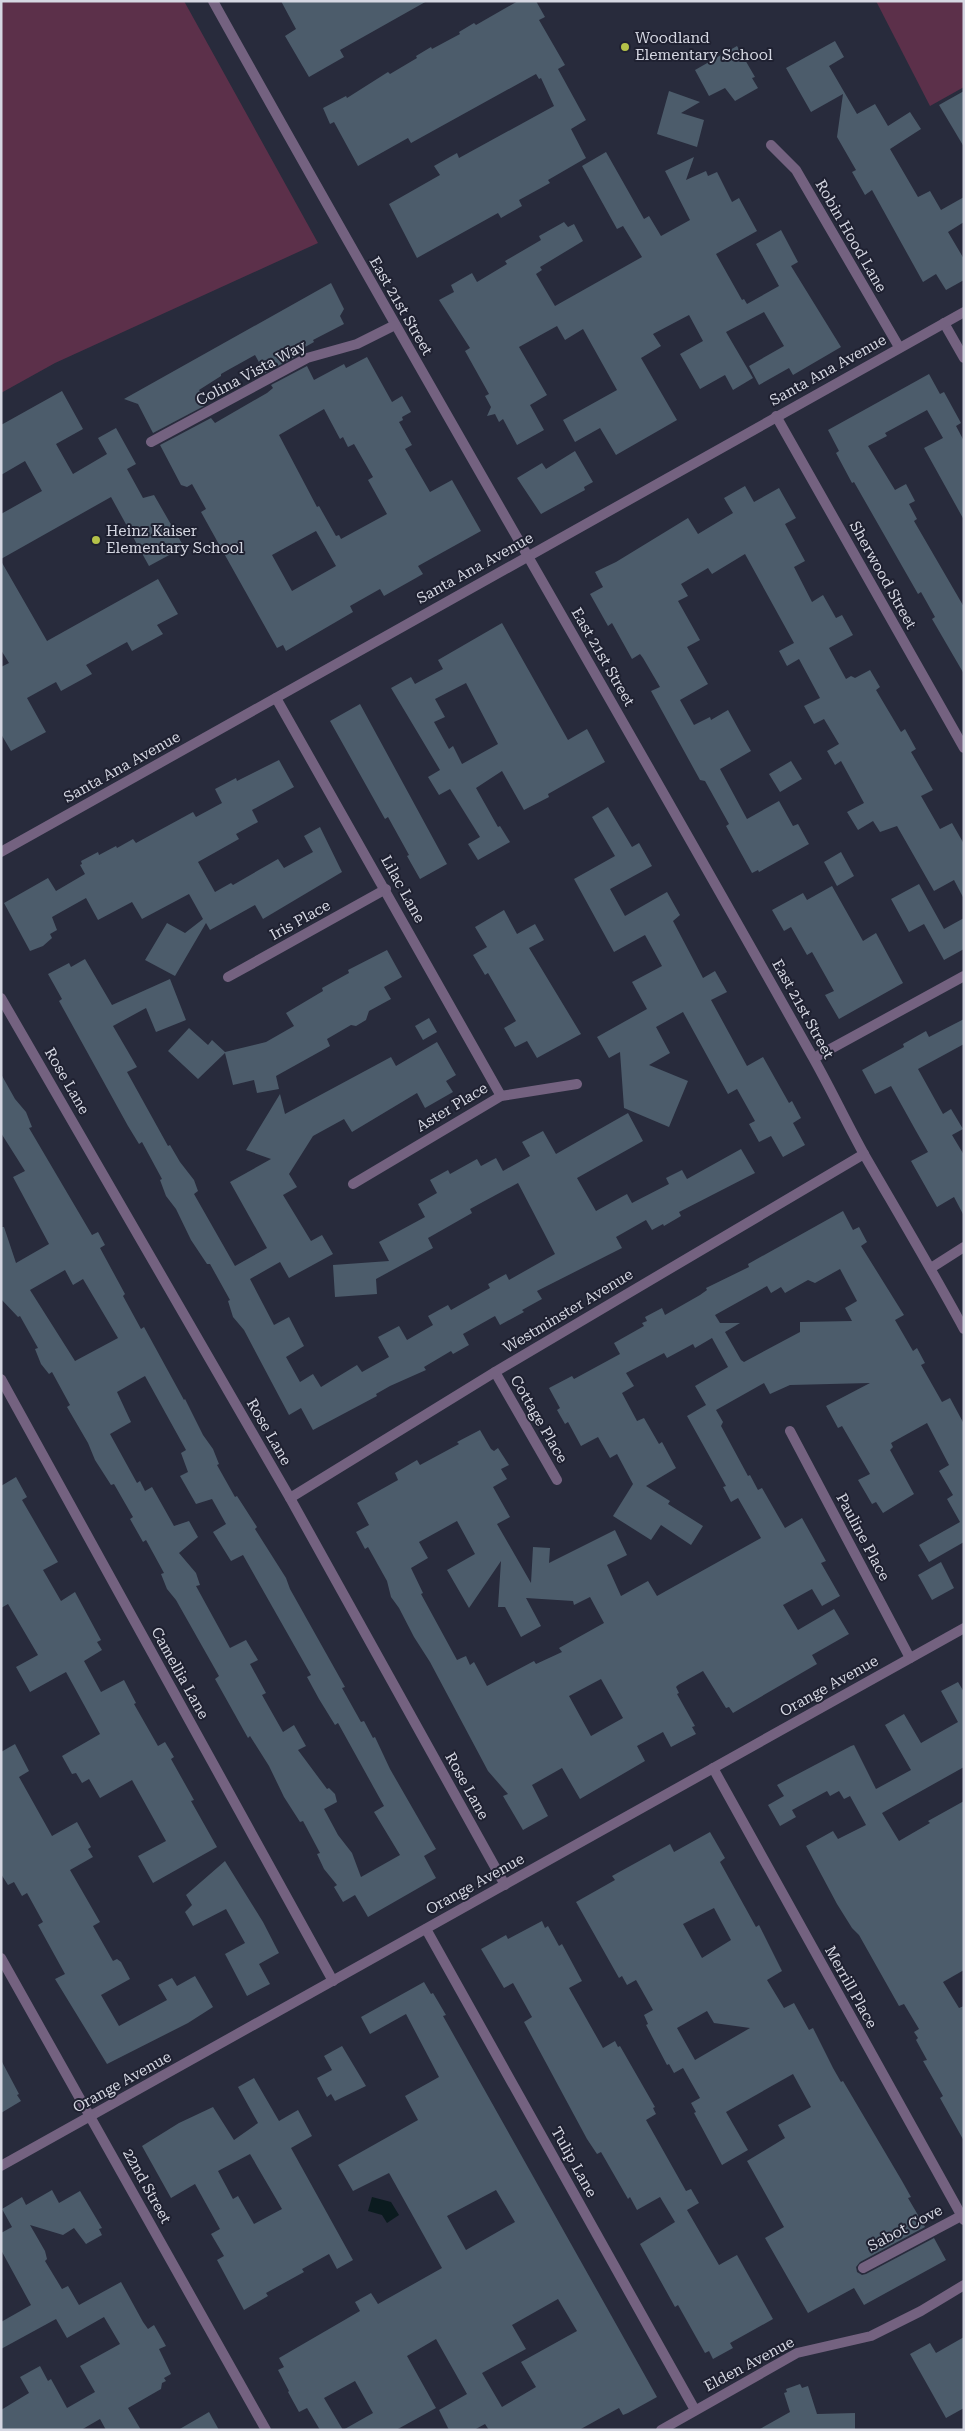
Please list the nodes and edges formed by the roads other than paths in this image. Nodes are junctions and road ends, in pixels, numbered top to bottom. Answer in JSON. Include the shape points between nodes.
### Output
{"nodes":[{"id":1,"x":213,"y":1,"type":"edge"},
{"id":2,"x":770,"y":145,"type":"dead end"},
{"id":3,"x":964,"y":312,"type":"edge"},
{"id":4,"x":944,"y":322,"type":"junction"},
{"id":5,"x":395,"y":325,"type":"junction"},
{"id":6,"x":898,"y":348,"type":"junction"},
{"id":7,"x":964,"y":358,"type":"edge"},
{"id":8,"x":776,"y":416,"type":"junction"},
{"id":9,"x":151,"y":442,"type":"dead end"},
{"id":10,"x":528,"y":555,"type":"junction"},
{"id":11,"x":276,"y":698,"type":"junction"},
{"id":12,"x":964,"y":748,"type":"edge"},
{"id":13,"x":1,"y":852,"type":"edge"},
{"id":14,"x":386,"y":889,"type":"junction"},
{"id":15,"x":964,"y":976,"type":"edge"},
{"id":16,"x":228,"y":977,"type":"dead end"},
{"id":17,"x":1,"y":998,"type":"edge"},
{"id":18,"x":814,"y":1058,"type":"junction"},
{"id":19,"x":577,"y":1084,"type":"dead end"},
{"id":20,"x":501,"y":1096,"type":"junction"},
{"id":21,"x":864,"y":1154,"type":"junction"},
{"id":22,"x":353,"y":1184,"type":"dead end"},
{"id":23,"x":964,"y":1248,"type":"edge"},
{"id":24,"x":931,"y":1268,"type":"junction"},
{"id":25,"x":964,"y":1328,"type":"edge"},
{"id":26,"x":495,"y":1372,"type":"junction"},
{"id":27,"x":1,"y":1379,"type":"edge"},
{"id":28,"x":790,"y":1431,"type":"dead end"},
{"id":29,"x":557,"y":1480,"type":"dead end"},
{"id":30,"x":290,"y":1498,"type":"junction"},
{"id":31,"x":964,"y":1628,"type":"edge"},
{"id":32,"x":910,"y":1658,"type":"junction"},
{"id":33,"x":713,"y":1768,"type":"junction"},
{"id":34,"x":505,"y":1885,"type":"junction"},
{"id":35,"x":426,"y":1929,"type":"junction"},
{"id":36,"x":1,"y":1958,"type":"edge"},
{"id":37,"x":333,"y":1981,"type":"junction"},
{"id":38,"x":90,"y":2117,"type":"junction"},
{"id":39,"x":1,"y":2166,"type":"edge"},
{"id":40,"x":962,"y":2218,"type":"edge"},
{"id":41,"x":863,"y":2268,"type":"dead end"},
{"id":42,"x":964,"y":2285,"type":"edge"},
{"id":43,"x":695,"y":2410,"type":"junction"},
{"id":44,"x":266,"y":2430,"type":"edge"},
{"id":45,"x":661,"y":2430,"type":"edge"}],
"edges":[{"from":1,"to":5,"type":"street","name":"East 21st Street"},
{"from":2,"to":6,"type":"street","name":"Robin Hood Lane","via":[[796,170]]},
{"from":3,"to":4,"type":"street","name":"Santa Ana Avenue"},
{"from":4,"to":6,"type":"street","name":"Santa Ana Avenue"},
{"from":4,"to":7,"type":"street"},
{"from":5,"to":9,"type":"street","name":"Colina Vista Way","via":[[357,344],[307,358]]},
{"from":5,"to":10,"type":"street","name":"East 21st Street"},
{"from":6,"to":8,"type":"street","name":"Santa Ana Avenue"},
{"from":8,"to":10,"type":"street","name":"Santa Ana Avenue"},
{"from":8,"to":12,"type":"street","name":"Sherwood Street"},
{"from":10,"to":11,"type":"street","name":"Santa Ana Avenue"},
{"from":10,"to":18,"type":"street","name":"East 21st Street"},
{"from":11,"to":13,"type":"street","name":"Santa Ana Avenue"},
{"from":11,"to":14,"type":"street","name":"Lilac Lane"},
{"from":14,"to":16,"type":"street","name":"Iris Place"},
{"from":14,"to":20,"type":"street","name":"Lilac Lane"},
{"from":15,"to":18,"type":"street"},
{"from":17,"to":30,"type":"street","name":"Rose Lane"},
{"from":18,"to":21,"type":"street","name":"East 21st Street"},
{"from":19,"to":20,"type":"street","name":"Aster Place"},
{"from":20,"to":22,"type":"street","name":"Aster Place"},
{"from":21,"to":24,"type":"street","name":"East 21st Street"},
{"from":21,"to":26,"type":"street","name":"Westminster Avenue"},
{"from":23,"to":24,"type":"street"},
{"from":24,"to":25,"type":"street","name":"East 21st Street"},
{"from":26,"to":29,"type":"street","name":"Cottage Place"},
{"from":26,"to":30,"type":"street","name":"Westminster Avenue"},
{"from":27,"to":37,"type":"street","name":"Camellia Lane"},
{"from":28,"to":32,"type":"street","name":"Pauline Place"},
{"from":30,"to":34,"type":"street","name":"Rose Lane"},
{"from":31,"to":32,"type":"street","name":"Orange Avenue"},
{"from":32,"to":33,"type":"street","name":"Orange Avenue"},
{"from":33,"to":34,"type":"street","name":"Orange Avenue"},
{"from":33,"to":40,"type":"street","name":"Merrill Place"},
{"from":34,"to":35,"type":"street","name":"Orange Avenue"},
{"from":35,"to":37,"type":"street","name":"Orange Avenue"},
{"from":35,"to":43,"type":"street","name":"Tulip Lane"},
{"from":36,"to":38,"type":"street","name":"22nd Street"},
{"from":37,"to":38,"type":"street","name":"Orange Avenue"},
{"from":38,"to":39,"type":"street","name":"Orange Avenue"},
{"from":38,"to":44,"type":"street","name":"22nd Street"},
{"from":40,"to":41,"type":"street","name":"Sabot Cove"},
{"from":42,"to":43,"type":"street","name":"Elden Avenue","via":[[871,2336],[796,2353]]},
{"from":43,"to":45,"type":"street","name":"Elden Avenue"}]}
